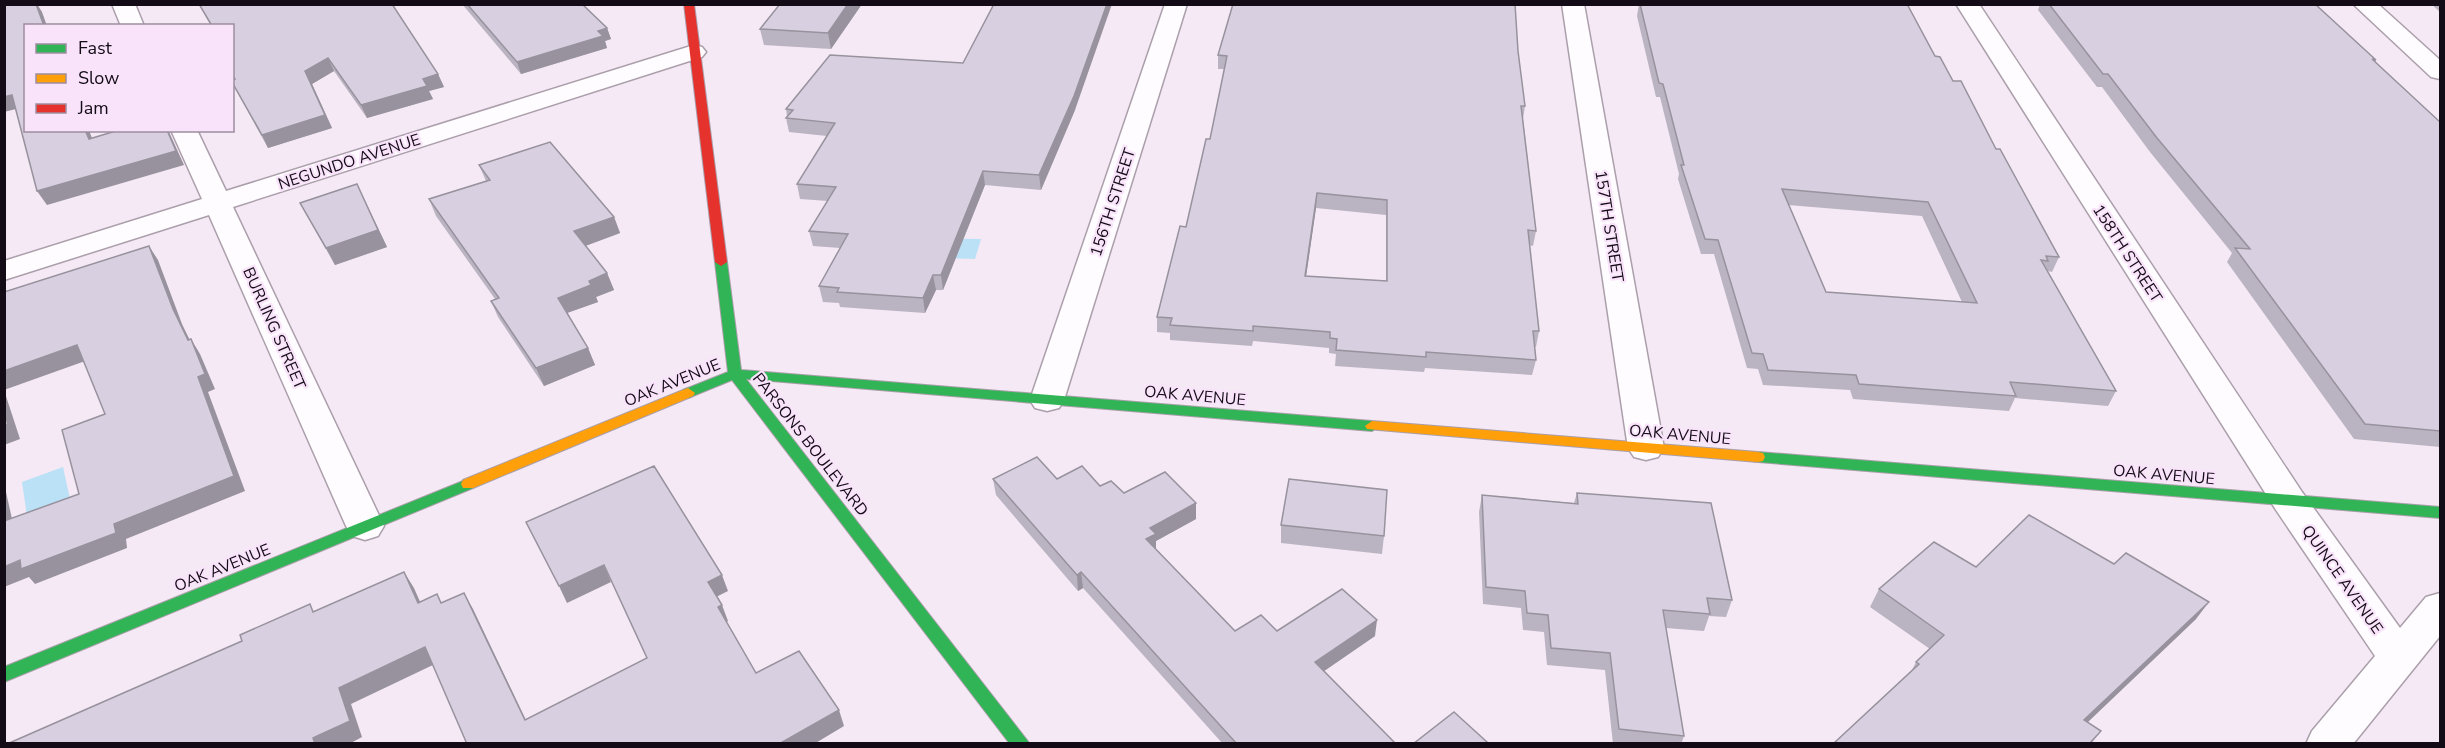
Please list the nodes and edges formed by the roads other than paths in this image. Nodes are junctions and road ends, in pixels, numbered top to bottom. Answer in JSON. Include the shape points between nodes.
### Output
{"nodes":[{"id":1,"x":123,"y":4,"type":"edge"},
{"id":2,"x":689,"y":4,"type":"edge"},
{"id":3,"x":1176,"y":4,"type":"edge"},
{"id":4,"x":1573,"y":4,"type":"edge"},
{"id":5,"x":1966,"y":4,"type":"edge"},
{"id":6,"x":2364,"y":4,"type":"edge"},
{"id":7,"x":133,"y":24,"type":"edge"},
{"id":8,"x":694,"y":52,"type":"junction"},
{"id":9,"x":2440,"y":72,"type":"edge"},
{"id":10,"x":185,"y":132,"type":"edge"},
{"id":11,"x":218,"y":203,"type":"junction"},
{"id":12,"x":4,"y":270,"type":"edge"},
{"id":13,"x":735,"y":374,"type":"junction"},
{"id":14,"x":1047,"y":400,"type":"junction"},
{"id":15,"x":1646,"y":448,"type":"junction"},
{"id":16,"x":2289,"y":501,"type":"junction"},
{"id":17,"x":2440,"y":513,"type":"edge"},
{"id":18,"x":365,"y":526,"type":"junction"},
{"id":19,"x":2440,"y":608,"type":"edge"},
{"id":20,"x":2398,"y":657,"type":"junction"},
{"id":21,"x":4,"y":675,"type":"edge"},
{"id":22,"x":1021,"y":744,"type":"edge"},
{"id":23,"x":2327,"y":744,"type":"edge"}],
"edges":[{"from":1,"to":7,"type":"street"},
{"from":2,"to":8,"type":"street","name":"PARSONS BOULEVARD"},
{"from":3,"to":14,"type":"street","name":"156TH STREET"},
{"from":4,"to":15,"type":"street","name":"157TH STREET"},
{"from":5,"to":16,"type":"street","name":"158TH STREET"},
{"from":6,"to":9,"type":"street"},
{"from":8,"to":11,"type":"street","name":"NEGUNDO AVENUE"},
{"from":8,"to":13,"type":"street","name":"PARSONS BOULEVARD"},
{"from":10,"to":11,"type":"street","name":"BURLING STREET"},
{"from":11,"to":12,"type":"street","name":"NEGUNDO AVENUE"},
{"from":11,"to":18,"type":"street","name":"BURLING STREET"},
{"from":13,"to":14,"type":"street","name":"OAK AVENUE"},
{"from":13,"to":18,"type":"street","name":"OAK AVENUE"},
{"from":13,"to":22,"type":"street","name":"PARSONS BOULEVARD"},
{"from":14,"to":15,"type":"street","name":"OAK AVENUE"},
{"from":15,"to":16,"type":"street","name":"OAK AVENUE"},
{"from":16,"to":17,"type":"street","name":"OAK AVENUE"},
{"from":16,"to":20,"type":"street","name":"QUINCE AVENUE"},
{"from":18,"to":21,"type":"street","name":"OAK AVENUE"},
{"from":19,"to":20,"type":"street"},
{"from":20,"to":23,"type":"street"}]}
